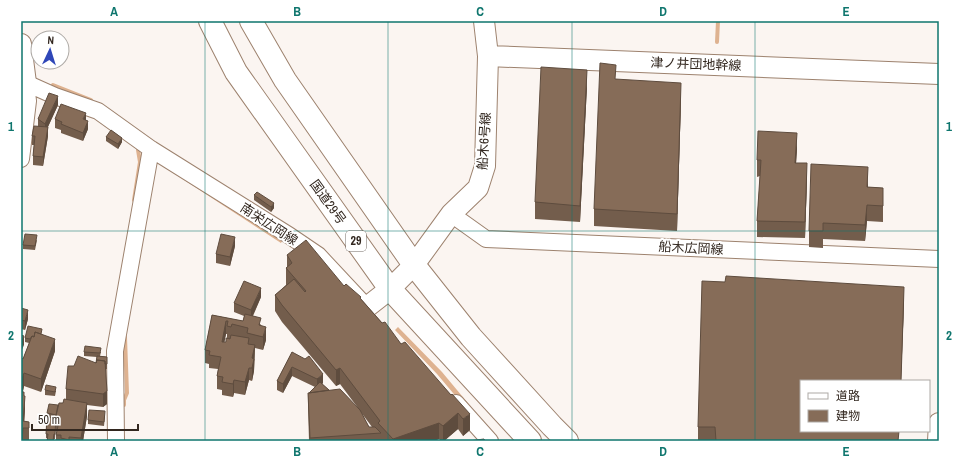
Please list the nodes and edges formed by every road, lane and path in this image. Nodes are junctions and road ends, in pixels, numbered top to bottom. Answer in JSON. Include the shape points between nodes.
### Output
{"nodes":[{"id":1,"x":210,"y":21,"type":"edge"},
{"id":2,"x":251,"y":21,"type":"edge"},
{"id":3,"x":484,"y":21,"type":"edge"},
{"id":4,"x":21,"y":44,"type":"edge"},
{"id":5,"x":488,"y":56,"type":"junction"},
{"id":6,"x":939,"y":74,"type":"edge"},
{"id":7,"x":23,"y":83,"type":"edge"},
{"id":8,"x":152,"y":149,"type":"junction"},
{"id":9,"x":21,"y":159,"type":"edge"},
{"id":10,"x":452,"y":214,"type":"junction"},
{"id":11,"x":939,"y":259,"type":"edge"},
{"id":12,"x":414,"y":265,"type":"junction"},
{"id":13,"x":390,"y":289,"type":"junction"},
{"id":14,"x":372,"y":312,"type":"joint"},
{"id":15,"x":448,"y":395,"type":"edge"},
{"id":16,"x":939,"y":423,"type":"edge"},
{"id":17,"x":116,"y":441,"type":"edge"},
{"id":18,"x":490,"y":441,"type":"edge"},
{"id":19,"x":530,"y":441,"type":"edge"},
{"id":20,"x":568,"y":441,"type":"edge"},
{"id":21,"x":938,"y":441,"type":"edge"}],
"edges":[{"from":1,"to":13,"type":"highway","name":"国道29号","number":"29","via":[[236,72]]},
{"from":2,"to":12,"type":"highway","via":[[285,80]]},
{"from":3,"to":5,"type":"street"},
{"from":4,"to":7,"type":"street"},
{"from":5,"to":6,"type":"street","name":"津ノ井団地幹線"},
{"from":5,"to":10,"type":"street","name":"船木6号線","via":[[485,166],[478,188]]},
{"from":7,"to":8,"type":"street","name":"南栄広岡線","via":[[98,111]]},
{"from":7,"to":9,"type":"street","via":[[28,101]]},
{"from":8,"to":14,"type":"street","name":"南栄広岡線","via":[[318,255]]},
{"from":8,"to":17,"type":"street","via":[[115,351]]},
{"from":10,"to":11,"type":"street","name":"船木広岡線","via":[[486,238]]},
{"from":10,"to":12,"type":"street","name":"船木6号線"},
{"from":12,"to":13,"type":"street","name":"船木6号線"},
{"from":12,"to":20,"type":"highway","via":[[471,337]]},
{"from":13,"to":14,"type":"street","name":"船木6号線"},
{"from":13,"to":19,"type":"highway","name":"国道29号","number":"29"},
{"from":15,"to":18,"type":"street"},
{"from":16,"to":21,"type":"street"}]}
